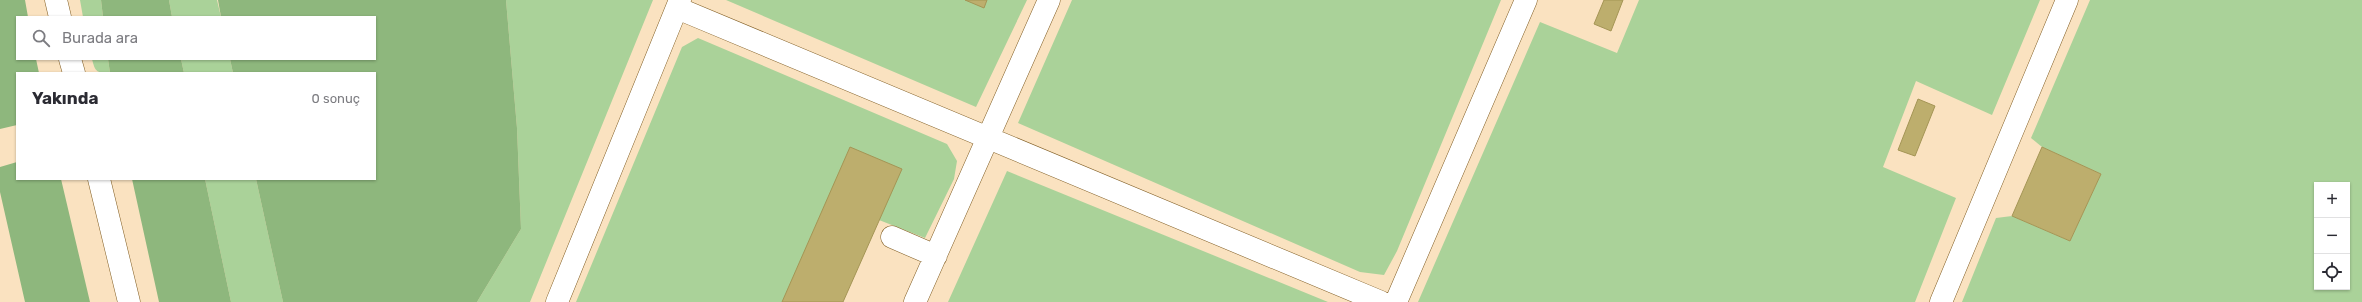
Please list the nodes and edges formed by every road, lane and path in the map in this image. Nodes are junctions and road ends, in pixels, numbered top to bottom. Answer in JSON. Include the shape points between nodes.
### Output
{"nodes":[{"id":1,"x":56,"y":0,"type":"edge"},
{"id":2,"x":1049,"y":0,"type":"edge"},
{"id":3,"x":1526,"y":0,"type":"edge"},
{"id":4,"x":2067,"y":0,"type":"edge"},
{"id":5,"x":678,"y":4,"type":"edge"},
{"id":6,"x":60,"y":16,"type":"edge"},
{"id":7,"x":70,"y":60,"type":"edge"},
{"id":8,"x":74,"y":72,"type":"edge"},
{"id":9,"x":986,"y":137,"type":"junction"},
{"id":10,"x":99,"y":180,"type":"edge"},
{"id":11,"x":892,"y":237,"type":"dead end"},
{"id":12,"x":936,"y":256,"type":"junction"},
{"id":13,"x":129,"y":302,"type":"edge"},
{"id":14,"x":557,"y":302,"type":"edge"},
{"id":15,"x":915,"y":302,"type":"edge"},
{"id":16,"x":1381,"y":302,"type":"edge"},
{"id":17,"x":1396,"y":302,"type":"edge"},
{"id":18,"x":1941,"y":302,"type":"edge"}],
"edges":[{"from":1,"to":6,"type":"street"},
{"from":2,"to":9,"type":"street"},
{"from":3,"to":17,"type":"street"},
{"from":4,"to":18,"type":"street"},
{"from":5,"to":9,"type":"street"},
{"from":5,"to":14,"type":"street"},
{"from":7,"to":8,"type":"street"},
{"from":9,"to":12,"type":"street"},
{"from":9,"to":16,"type":"street"},
{"from":10,"to":13,"type":"street"},
{"from":11,"to":12,"type":"street"},
{"from":12,"to":15,"type":"street"}]}
